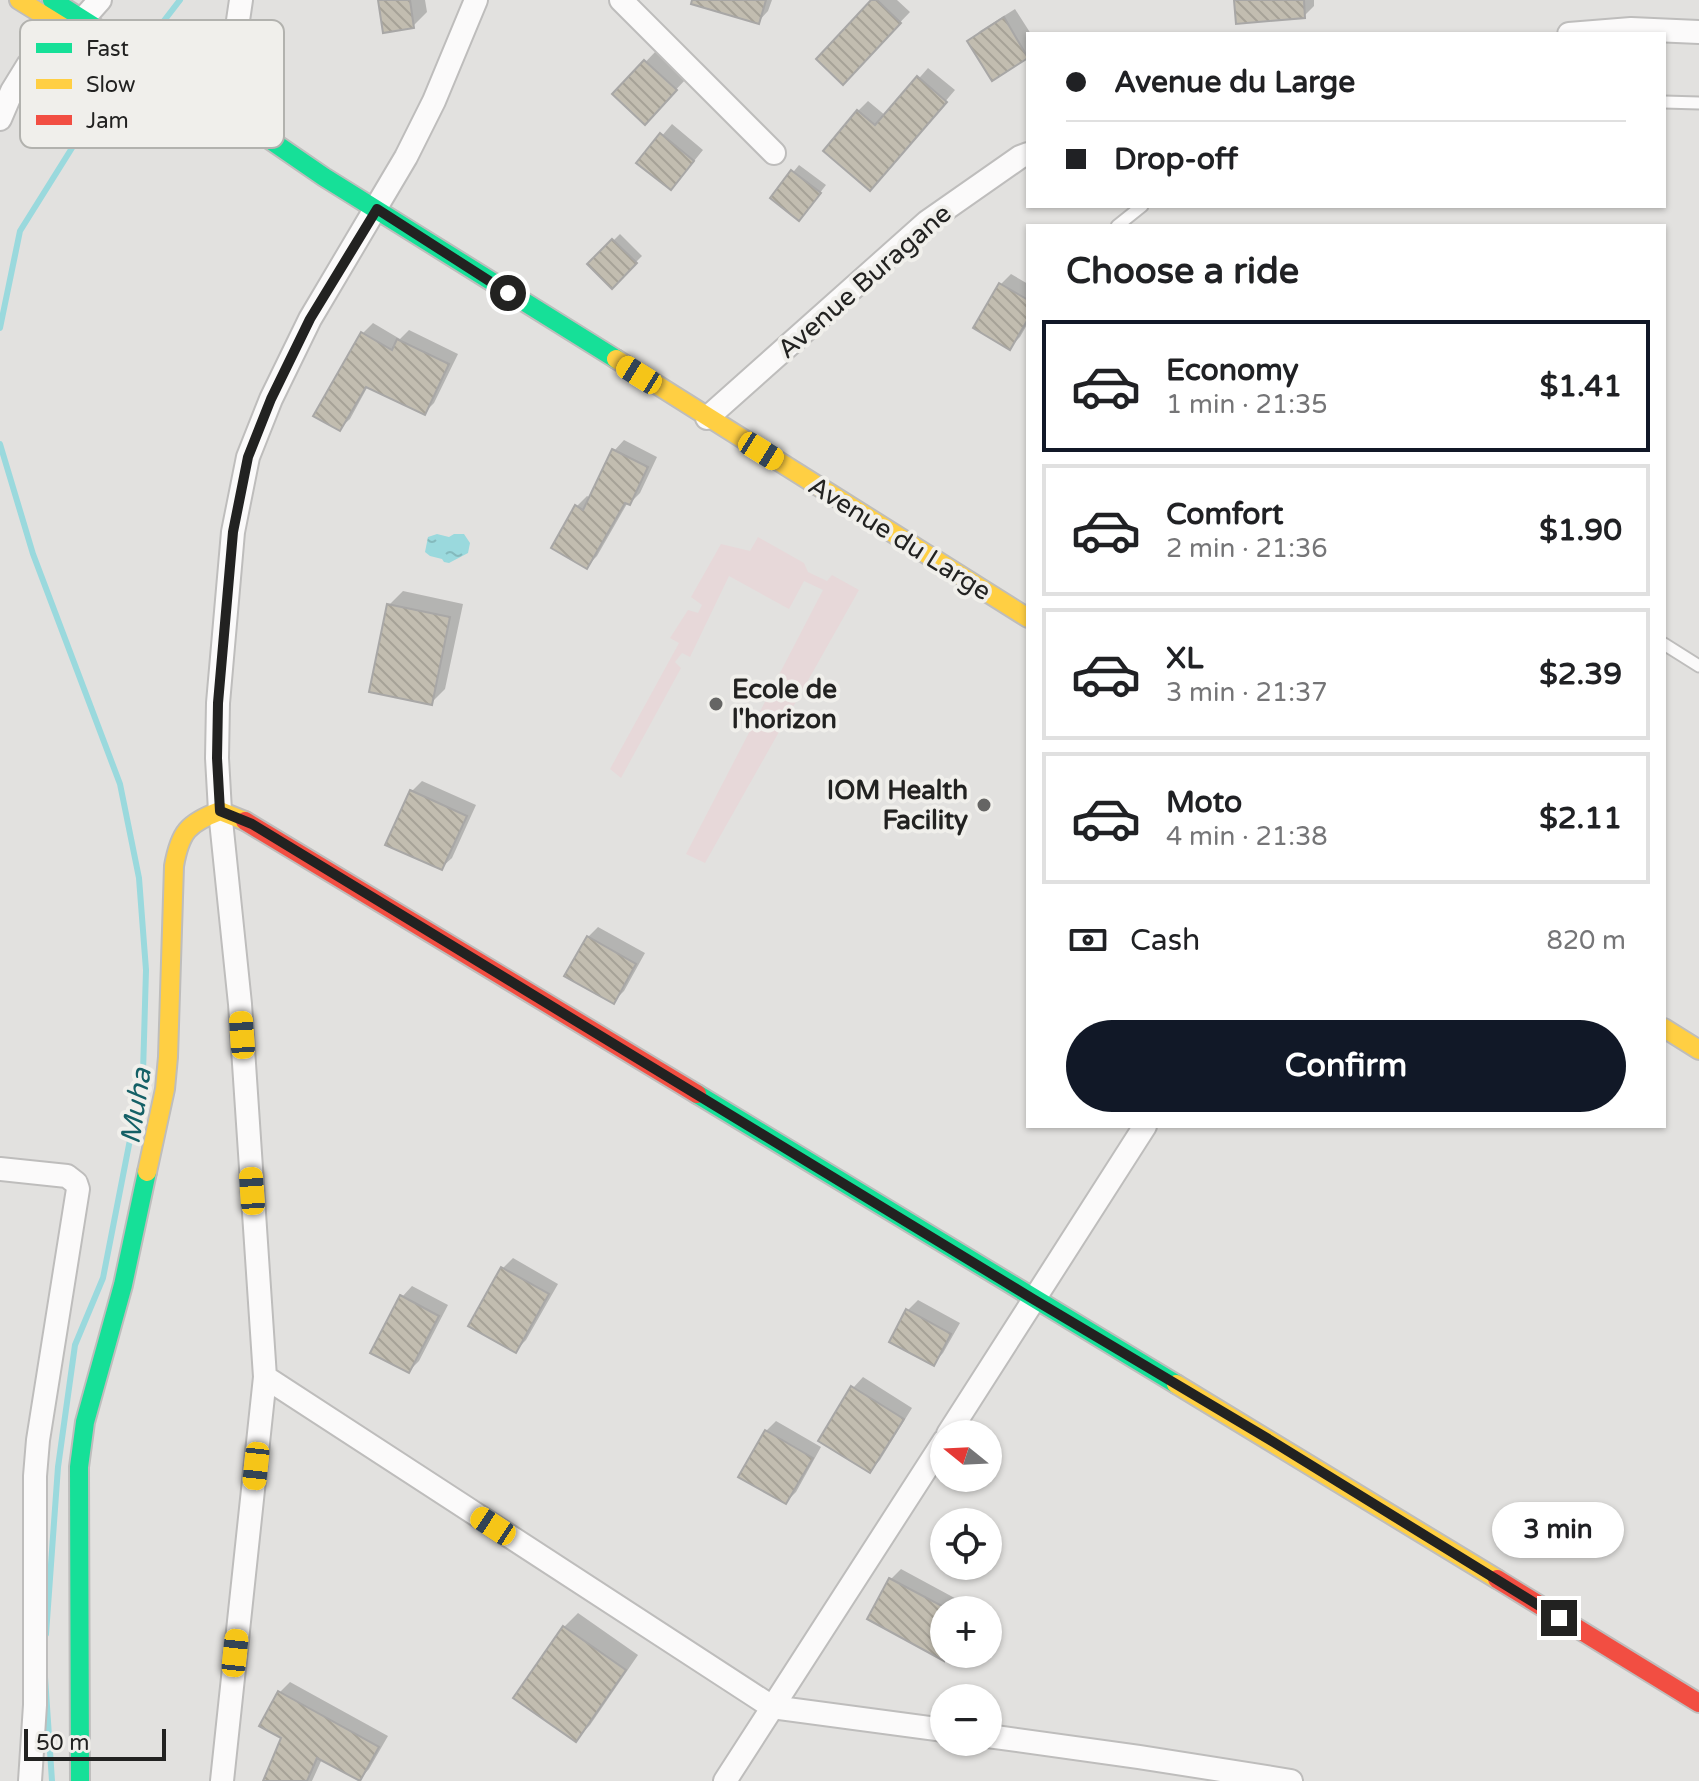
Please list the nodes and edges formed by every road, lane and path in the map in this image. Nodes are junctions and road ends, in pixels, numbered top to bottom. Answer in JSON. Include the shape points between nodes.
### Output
{"nodes":[{"id":1,"x":19,"y":0,"type":"edge"},
{"id":2,"x":52,"y":0,"type":"edge"},
{"id":3,"x":100,"y":0,"type":"edge"},
{"id":4,"x":241,"y":0,"type":"edge"},
{"id":5,"x":476,"y":0,"type":"edge"},
{"id":6,"x":621,"y":0,"type":"edge"},
{"id":7,"x":65,"y":20,"type":"edge"},
{"id":8,"x":70,"y":20,"type":"edge"},
{"id":9,"x":78,"y":20,"type":"edge"},
{"id":10,"x":238,"y":20,"type":"edge"},
{"id":11,"x":1594,"y":32,"type":"edge"},
{"id":12,"x":1699,"y":32,"type":"edge"},
{"id":13,"x":20,"y":78,"type":"edge"},
{"id":14,"x":1666,"y":102,"type":"edge"},
{"id":15,"x":1699,"y":103,"type":"edge"},
{"id":16,"x":0,"y":119,"type":"edge"},
{"id":17,"x":258,"y":148,"type":"edge"},
{"id":18,"x":282,"y":148,"type":"edge"},
{"id":19,"x":774,"y":153,"type":"dead end"},
{"id":20,"x":1026,"y":155,"type":"edge"},
{"id":21,"x":324,"y":177,"type":"junction"},
{"id":22,"x":1140,"y":208,"type":"edge"},
{"id":23,"x":377,"y":209,"type":"junction"},
{"id":24,"x":1120,"y":224,"type":"edge"},
{"id":25,"x":707,"y":418,"type":"junction"},
{"id":26,"x":1026,"y":617,"type":"edge"},
{"id":27,"x":1666,"y":645,"type":"edge"},
{"id":28,"x":1699,"y":666,"type":"edge"},
{"id":29,"x":220,"y":811,"type":"junction"},
{"id":30,"x":1666,"y":1029,"type":"edge"},
{"id":31,"x":1699,"y":1050,"type":"edge"},
{"id":32,"x":1144,"y":1128,"type":"edge"},
{"id":33,"x":0,"y":1169,"type":"edge"},
{"id":34,"x":1033,"y":1299,"type":"junction"},
{"id":35,"x":265,"y":1377,"type":"junction"},
{"id":36,"x":957,"y":1420,"type":"edge"},
{"id":37,"x":930,"y":1463,"type":"edge"},
{"id":38,"x":1699,"y":1703,"type":"edge"},
{"id":39,"x":772,"y":1707,"type":"junction"},
{"id":40,"x":930,"y":1728,"type":"edge"},
{"id":41,"x":1002,"y":1738,"type":"edge"},
{"id":42,"x":30,"y":1781,"type":"edge"},
{"id":43,"x":80,"y":1781,"type":"edge"},
{"id":44,"x":222,"y":1781,"type":"edge"},
{"id":45,"x":725,"y":1781,"type":"edge"},
{"id":46,"x":1291,"y":1781,"type":"edge"}],
"edges":[{"from":1,"to":7,"type":"street","name":"Avenue du Large"},
{"from":2,"to":8,"type":"street","name":"Avenue du Large"},
{"from":3,"to":9,"type":"street"},
{"from":4,"to":10,"type":"street"},
{"from":5,"to":23,"type":"street","via":[[434,101]]},
{"from":6,"to":19,"type":"street"},
{"from":11,"to":12,"type":"street"},
{"from":13,"to":16,"type":"street"},
{"from":14,"to":15,"type":"lane"},
{"from":17,"to":21,"type":"street","name":"Avenue du Large"},
{"from":18,"to":21,"type":"street","name":"Avenue du Large"},
{"from":20,"to":25,"type":"street","name":"Avenue Buragane","via":[[927,222]]},
{"from":21,"to":23,"type":"street","name":"Avenue du Large"},
{"from":22,"to":24,"type":"lane"},
{"from":23,"to":25,"type":"street","name":"Avenue du Large"},
{"from":23,"to":29,"type":"street","via":[[310,319],[248,457],[233,532],[218,703]]},
{"from":25,"to":26,"type":"street","name":"Avenue du Large"},
{"from":27,"to":28,"type":"lane"},
{"from":29,"to":34,"type":"street","via":[[252,824]]},
{"from":29,"to":35,"type":"street","via":[[240,1004]]},
{"from":29,"to":43,"type":"street","via":[[196,820],[177,846],[165,1089],[123,1285],[82,1440]]},
{"from":30,"to":31,"type":"street"},
{"from":32,"to":34,"type":"street"},
{"from":33,"to":42,"type":"street","via":[[67,1176],[78,1189],[35,1476]]},
{"from":34,"to":36,"type":"street"},
{"from":34,"to":38,"type":"street"},
{"from":35,"to":39,"type":"street"},
{"from":35,"to":44,"type":"street"},
{"from":37,"to":39,"type":"street"},
{"from":39,"to":40,"type":"street"},
{"from":39,"to":45,"type":"street"},
{"from":41,"to":46,"type":"street"}]}
